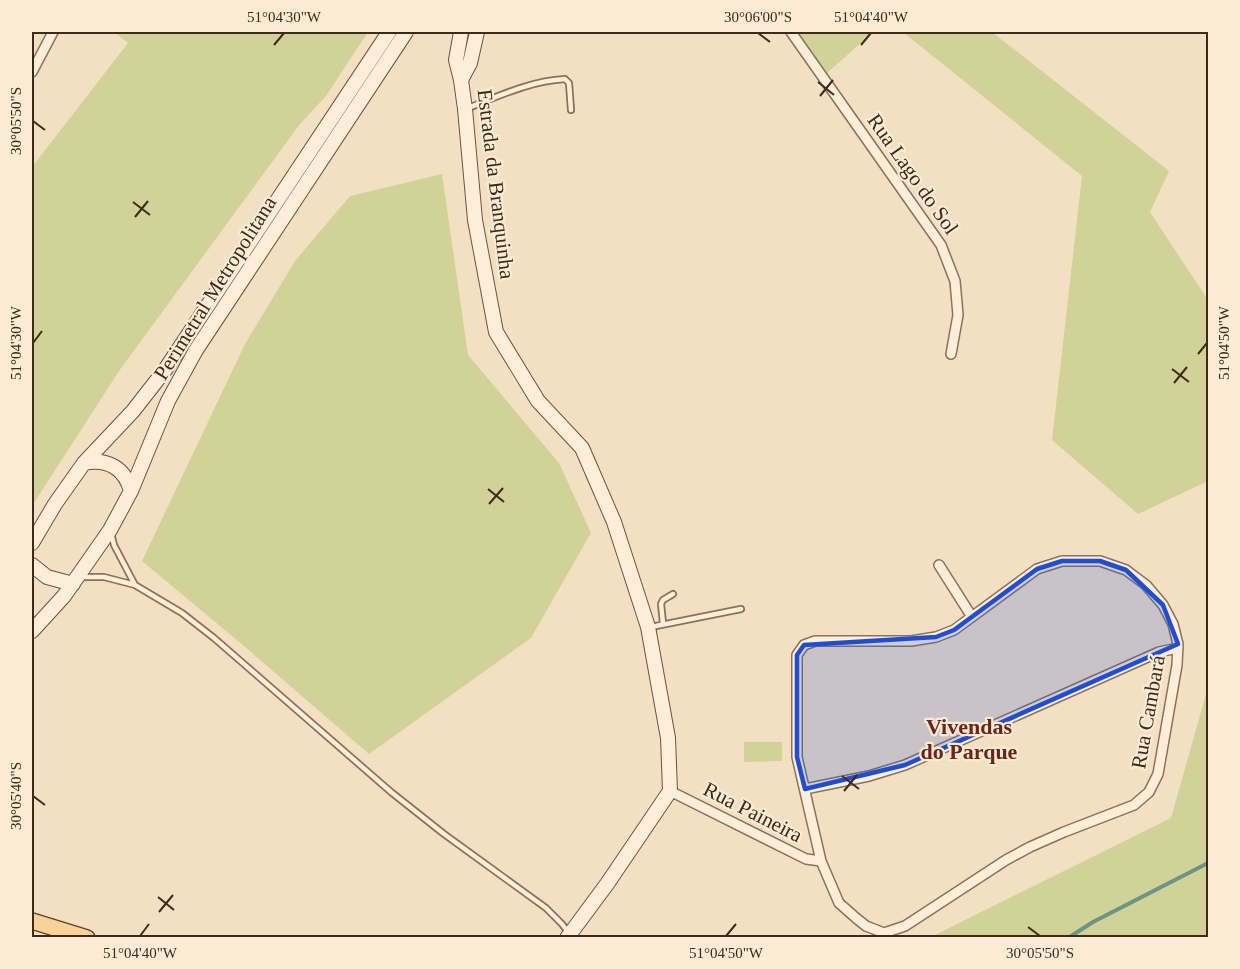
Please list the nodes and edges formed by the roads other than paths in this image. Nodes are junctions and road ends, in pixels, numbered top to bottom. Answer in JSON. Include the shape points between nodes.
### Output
{"nodes":[{"id":1,"x":53,"y":32,"type":"edge"},
{"id":2,"x":389,"y":32,"type":"edge"},
{"id":3,"x":406,"y":32,"type":"edge"},
{"id":4,"x":461,"y":32,"type":"edge"},
{"id":5,"x":477,"y":32,"type":"edge"},
{"id":6,"x":791,"y":32,"type":"edge"},
{"id":7,"x":32,"y":72,"type":"edge"},
{"id":8,"x":461,"y":80,"type":"junction"},
{"id":9,"x":465,"y":109,"type":"junction"},
{"id":10,"x":571,"y":110,"type":"dead end"},
{"id":11,"x":951,"y":354,"type":"dead end"},
{"id":12,"x":84,"y":463,"type":"junction"},
{"id":13,"x":131,"y":491,"type":"junction"},
{"id":14,"x":110,"y":530,"type":"junction"},
{"id":15,"x":32,"y":543,"type":"edge"},
{"id":16,"x":32,"y":565,"type":"edge"},
{"id":17,"x":939,"y":565,"type":"dead end"},
{"id":18,"x":75,"y":581,"type":"junction"},
{"id":19,"x":135,"y":585,"type":"junction"},
{"id":20,"x":673,"y":594,"type":"dead end"},
{"id":21,"x":741,"y":609,"type":"dead end"},
{"id":22,"x":972,"y":617,"type":"junction"},
{"id":23,"x":663,"y":623,"type":"junction"},
{"id":24,"x":648,"y":627,"type":"junction"},
{"id":25,"x":32,"y":631,"type":"edge"},
{"id":26,"x":1178,"y":648,"type":"junction"},
{"id":27,"x":806,"y":789,"type":"junction"},
{"id":28,"x":670,"y":791,"type":"junction"},
{"id":29,"x":821,"y":861,"type":"junction"},
{"id":30,"x":32,"y":921,"type":"edge"},
{"id":31,"x":569,"y":937,"type":"edge"},
{"id":32,"x":87,"y":938,"type":"edge"}],
"edges":[{"from":1,"to":7,"type":"street"},
{"from":2,"to":12,"type":"main road","name":"Perimetral Metropolitana","via":[[165,370]]},
{"from":3,"to":13,"type":"main road","name":"Perimetral Metropolitana","via":[[196,350],[168,401]]},
{"from":4,"to":8,"type":"main road","name":"Estrada da Branquinha","via":[[456,60]]},
{"from":5,"to":8,"type":"main road","name":"Estrada da Branquinha","via":[[470,63]]},
{"from":6,"to":11,"type":"street","name":"Rua Lago do Sol","via":[[942,245],[955,281],[958,315]]},
{"from":8,"to":9,"type":"main road","name":"Estrada da Branquinha"},
{"from":9,"to":10,"type":"lane","via":[[527,85],[565,79],[569,83]]},
{"from":9,"to":24,"type":"main road","name":"Estrada da Branquinha","via":[[475,220],[496,332],[538,401],[582,448],[614,522]]},
{"from":12,"to":13,"type":"main road","via":[[98,461],[117,468]]},
{"from":12,"to":15,"type":"main road","name":"Perimetral Metropolitana"},
{"from":13,"to":14,"type":"main road","name":"Perimetral Metropolitana"},
{"from":14,"to":18,"type":"main road","name":"Perimetral Metropolitana"},
{"from":14,"to":19,"type":"lane"},
{"from":16,"to":18,"type":"main road","via":[[47,577]]},
{"from":17,"to":22,"type":"street"},
{"from":18,"to":19,"type":"lane","via":[[104,578]]},
{"from":18,"to":25,"type":"main road","name":"Perimetral Metropolitana"},
{"from":19,"to":31,"type":"lane","via":[[214,638],[391,792],[546,908]]},
{"from":20,"to":23,"type":"lane","via":[[660,604]]},
{"from":21,"to":23,"type":"lane"},
{"from":22,"to":26,"type":"street","name":"Rua Cambará","via":[[1036,569],[1062,561],[1100,561],[1126,570],[1146,585],[1173,624]]},
{"from":22,"to":27,"type":"street","name":"Rua Cambará","via":[[936,637],[815,641],[804,645],[797,655],[797,757]]},
{"from":23,"to":24,"type":"lane"},
{"from":24,"to":28,"type":"main road","name":"Estrada da Branquinha","via":[[668,738]]},
{"from":26,"to":27,"type":"street","via":[[1159,652],[905,765]]},
{"from":26,"to":29,"type":"street","name":"Rua Cambará","via":[[1158,774],[1149,792],[1134,805],[1030,847],[905,926],[884,933],[866,926],[839,903]]},
{"from":27,"to":29,"type":"street","name":"Rua Cambará"},
{"from":28,"to":29,"type":"street","name":"Rua Paineira","via":[[806,859]]},
{"from":28,"to":31,"type":"main road"},
{"from":30,"to":32,"type":"main road"}]}
